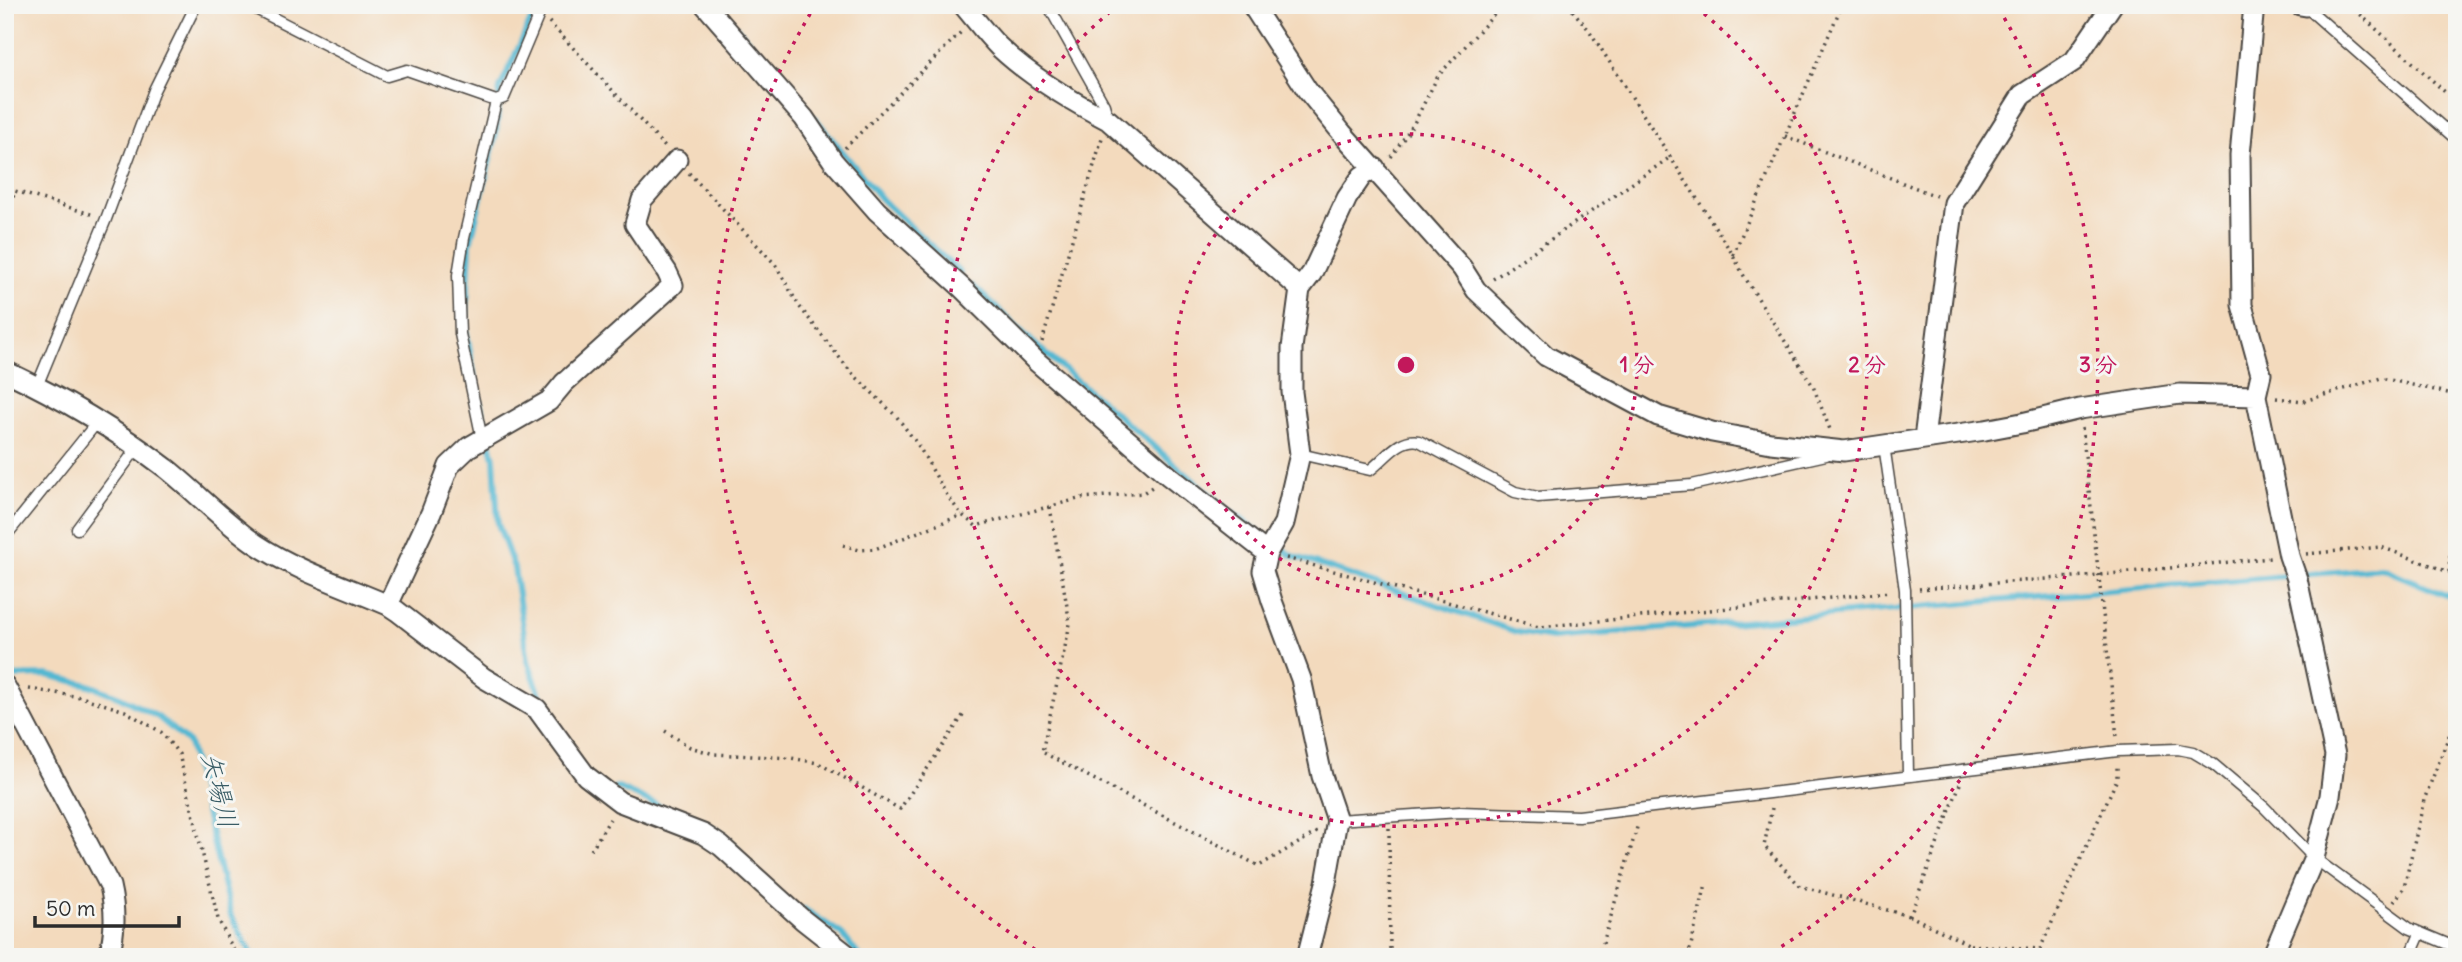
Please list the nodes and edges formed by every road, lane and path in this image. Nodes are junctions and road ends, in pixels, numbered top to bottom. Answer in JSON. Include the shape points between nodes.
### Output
{"nodes":[{"id":1,"x":196,"y":5,"type":"edge"},
{"id":2,"x":248,"y":5,"type":"edge"},
{"id":3,"x":705,"y":5,"type":"edge"},
{"id":4,"x":1048,"y":5,"type":"edge"},
{"id":5,"x":1252,"y":5,"type":"edge"},
{"id":6,"x":1503,"y":5,"type":"edge"},
{"id":7,"x":1569,"y":5,"type":"edge"},
{"id":8,"x":1842,"y":5,"type":"edge"},
{"id":9,"x":2112,"y":5,"type":"edge"},
{"id":10,"x":2254,"y":5,"type":"edge"},
{"id":11,"x":2303,"y":5,"type":"edge"},
{"id":12,"x":2350,"y":5,"type":"edge"},
{"id":13,"x":541,"y":8,"type":"edge"},
{"id":14,"x":969,"y":12,"type":"edge"},
{"id":15,"x":499,"y":100,"type":"junction"},
{"id":16,"x":2457,"y":103,"type":"edge"},
{"id":17,"x":1108,"y":120,"type":"junction"},
{"id":18,"x":1785,"y":136,"type":"junction"},
{"id":19,"x":2457,"y":140,"type":"edge"},
{"id":20,"x":1669,"y":158,"type":"junction"},
{"id":21,"x":677,"y":160,"type":"junction"},
{"id":22,"x":833,"y":161,"type":"junction"},
{"id":23,"x":1375,"y":168,"type":"junction"},
{"id":24,"x":1954,"y":204,"type":"junction"},
{"id":25,"x":106,"y":219,"type":"junction"},
{"id":26,"x":5,"y":224,"type":"edge"},
{"id":27,"x":1733,"y":255,"type":"junction"},
{"id":28,"x":1300,"y":289,"type":"junction"},
{"id":29,"x":1476,"y":290,"type":"junction"},
{"id":30,"x":1036,"y":361,"type":"junction"},
{"id":31,"x":5,"y":371,"type":"edge"},
{"id":32,"x":37,"y":386,"type":"junction"},
{"id":33,"x":2256,"y":396,"type":"junction"},
{"id":34,"x":2457,"y":396,"type":"edge"},
{"id":35,"x":2080,"y":409,"type":"junction"},
{"id":36,"x":98,"y":421,"type":"junction"},
{"id":37,"x":2457,"y":430,"type":"edge"},
{"id":38,"x":488,"y":436,"type":"junction"},
{"id":39,"x":1924,"y":439,"type":"junction"},
{"id":40,"x":1884,"y":445,"type":"junction"},
{"id":41,"x":137,"y":448,"type":"junction"},
{"id":42,"x":1844,"y":451,"type":"junction"},
{"id":43,"x":1300,"y":454,"type":"junction"},
{"id":44,"x":1169,"y":476,"type":"junction"},
{"id":45,"x":1050,"y":507,"type":"junction"},
{"id":46,"x":962,"y":515,"type":"junction"},
{"id":47,"x":77,"y":529,"type":"dead end"},
{"id":48,"x":5,"y":537,"type":"edge"},
{"id":49,"x":843,"y":545,"type":"dead end"},
{"id":50,"x":1267,"y":553,"type":"junction"},
{"id":51,"x":2289,"y":556,"type":"junction"},
{"id":52,"x":2449,"y":572,"type":"junction"},
{"id":53,"x":2099,"y":575,"type":"junction"},
{"id":54,"x":2457,"y":575,"type":"edge"},
{"id":55,"x":1905,"y":590,"type":"junction"},
{"id":56,"x":387,"y":605,"type":"junction"},
{"id":57,"x":5,"y":689,"type":"edge"},
{"id":58,"x":964,"y":714,"type":"dead end"},
{"id":59,"x":2457,"y":720,"type":"edge"},
{"id":60,"x":665,"y":731,"type":"dead end"},
{"id":61,"x":2118,"y":751,"type":"junction"},
{"id":62,"x":1965,"y":769,"type":"junction"},
{"id":63,"x":1908,"y":776,"type":"junction"},
{"id":64,"x":1776,"y":792,"type":"junction"},
{"id":65,"x":620,"y":802,"type":"junction"},
{"id":66,"x":1642,"y":808,"type":"junction"},
{"id":67,"x":1389,"y":816,"type":"junction"},
{"id":68,"x":1337,"y":820,"type":"junction"},
{"id":69,"x":591,"y":850,"type":"dead end"},
{"id":70,"x":2314,"y":858,"type":"junction"},
{"id":71,"x":1706,"y":884,"type":"dead end"},
{"id":72,"x":2387,"y":911,"type":"junction"},
{"id":73,"x":1910,"y":916,"type":"junction"},
{"id":74,"x":2420,"y":934,"type":"junction"},
{"id":75,"x":1970,"y":945,"type":"junction"},
{"id":76,"x":2457,"y":948,"type":"edge"},
{"id":77,"x":109,"y":957,"type":"edge"},
{"id":78,"x":237,"y":957,"type":"edge"},
{"id":79,"x":849,"y":957,"type":"edge"},
{"id":80,"x":1307,"y":957,"type":"edge"},
{"id":81,"x":1390,"y":957,"type":"edge"},
{"id":82,"x":1599,"y":957,"type":"edge"},
{"id":83,"x":1688,"y":957,"type":"edge"},
{"id":84,"x":1966,"y":957,"type":"edge"},
{"id":85,"x":2272,"y":957,"type":"edge"},
{"id":86,"x":2410,"y":957,"type":"edge"}],
"edges":[{"from":1,"to":25,"type":"lane","via":[[154,90]]},
{"from":2,"to":15,"type":"lane","via":[[387,76],[407,69]]},
{"from":3,"to":22,"type":"street","via":[[804,118]]},
{"from":4,"to":17,"type":"lane"},
{"from":5,"to":23,"type":"street","via":[[1307,90]]},
{"from":6,"to":23,"type":"path","via":[[1438,76],[1388,162]]},
{"from":7,"to":20,"type":"path"},
{"from":8,"to":18,"type":"path"},
{"from":9,"to":24,"type":"street","via":[[2074,61],[2022,95]]},
{"from":10,"to":33,"type":"street","via":[[2240,168],[2242,305],[2260,374]]},
{"from":11,"to":19,"type":"lane"},
{"from":12,"to":16,"type":"path"},
{"from":13,"to":15,"type":"lane"},
{"from":13,"to":21,"type":"path"},
{"from":14,"to":17,"type":"street","via":[[1028,72]]},
{"from":14,"to":22,"type":"path"},
{"from":15,"to":38,"type":"lane","via":[[458,275],[460,334]]},
{"from":17,"to":28,"type":"street"},
{"from":17,"to":30,"type":"path"},
{"from":18,"to":24,"type":"path"},
{"from":18,"to":27,"type":"path"},
{"from":20,"to":27,"type":"path"},
{"from":20,"to":29,"type":"path"},
{"from":21,"to":38,"type":"street","via":[[642,200],[635,223],[673,285],[549,401]]},
{"from":21,"to":46,"type":"path","via":[[775,264],[799,306],[850,371],[897,417]]},
{"from":22,"to":30,"type":"street","via":[[877,211]]},
{"from":23,"to":28,"type":"street","via":[[1362,176],[1347,198]]},
{"from":23,"to":29,"type":"street"},
{"from":24,"to":39,"type":"street"},
{"from":25,"to":26,"type":"path","via":[[15,191]]},
{"from":25,"to":32,"type":"lane"},
{"from":27,"to":42,"type":"path","via":[[1812,386],[1828,427]]},
{"from":28,"to":43,"type":"street","via":[[1292,392]]},
{"from":29,"to":42,"type":"street","via":[[1546,356],[1658,416],[1712,432]]},
{"from":30,"to":44,"type":"street"},
{"from":31,"to":32,"type":"street"},
{"from":32,"to":36,"type":"street"},
{"from":33,"to":34,"type":"path","via":[[2304,401],[2381,378]]},
{"from":33,"to":35,"type":"street","via":[[2180,394]]},
{"from":33,"to":51,"type":"street"},
{"from":35,"to":39,"type":"street","via":[[2022,424]]},
{"from":35,"to":53,"type":"path"},
{"from":36,"to":41,"type":"street"},
{"from":36,"to":48,"type":"lane"},
{"from":37,"to":52,"type":"path"},
{"from":38,"to":56,"type":"street","via":[[449,466]]},
{"from":39,"to":40,"type":"street"},
{"from":40,"to":42,"type":"street"},
{"from":40,"to":55,"type":"lane"},
{"from":41,"to":47,"type":"lane"},
{"from":41,"to":56,"type":"street","via":[[256,544]]},
{"from":42,"to":43,"type":"lane","via":[[1692,485],[1538,497],[1515,492],[1410,439],[1370,470]]},
{"from":43,"to":50,"type":"street","via":[[1284,523]]},
{"from":44,"to":45,"type":"path","via":[[1143,493],[1082,498]]},
{"from":44,"to":50,"type":"street"},
{"from":45,"to":46,"type":"path","via":[[976,526]]},
{"from":45,"to":68,"type":"path","via":[[1070,624],[1042,752],[1259,866]]},
{"from":46,"to":49,"type":"path","via":[[875,549]]},
{"from":50,"to":55,"type":"path","via":[[1539,627]]},
{"from":50,"to":68,"type":"street","via":[[1263,570],[1301,679],[1322,776]]},
{"from":51,"to":52,"type":"path","via":[[2381,547]]},
{"from":51,"to":53,"type":"path"},
{"from":51,"to":70,"type":"street","via":[[2335,755]]},
{"from":52,"to":54,"type":"path"},
{"from":53,"to":55,"type":"path"},
{"from":53,"to":61,"type":"path"},
{"from":55,"to":63,"type":"lane"},
{"from":56,"to":65,"type":"street","via":[[484,678],[537,709],[586,776]]},
{"from":57,"to":77,"type":"street","via":[[110,886],[115,932]]},
{"from":57,"to":78,"type":"path","via":[[81,697],[125,711],[160,732],[179,754],[218,919]]},
{"from":58,"to":60,"type":"path","via":[[900,809],[818,763],[714,754],[690,747]]},
{"from":59,"to":72,"type":"path","via":[[2424,800],[2404,888]]},
{"from":61,"to":62,"type":"lane"},
{"from":61,"to":70,"type":"lane","via":[[2193,752],[2264,807]]},
{"from":61,"to":75,"type":"path","via":[[2117,779],[2040,949]]},
{"from":62,"to":63,"type":"lane"},
{"from":62,"to":73,"type":"path"},
{"from":63,"to":64,"type":"lane"},
{"from":64,"to":66,"type":"lane"},
{"from":64,"to":73,"type":"path","via":[[1765,846],[1800,886]]},
{"from":65,"to":69,"type":"path"},
{"from":65,"to":79,"type":"street","via":[[703,834],[721,846]]},
{"from":66,"to":67,"type":"lane","via":[[1579,816],[1460,812]]},
{"from":66,"to":82,"type":"path"},
{"from":67,"to":68,"type":"lane"},
{"from":67,"to":81,"type":"path"},
{"from":68,"to":80,"type":"street"},
{"from":70,"to":72,"type":"lane"},
{"from":70,"to":85,"type":"street"},
{"from":71,"to":83,"type":"path"},
{"from":72,"to":74,"type":"lane"},
{"from":73,"to":75,"type":"path"},
{"from":74,"to":76,"type":"lane"},
{"from":74,"to":86,"type":"lane"},
{"from":75,"to":84,"type":"path"}]}
